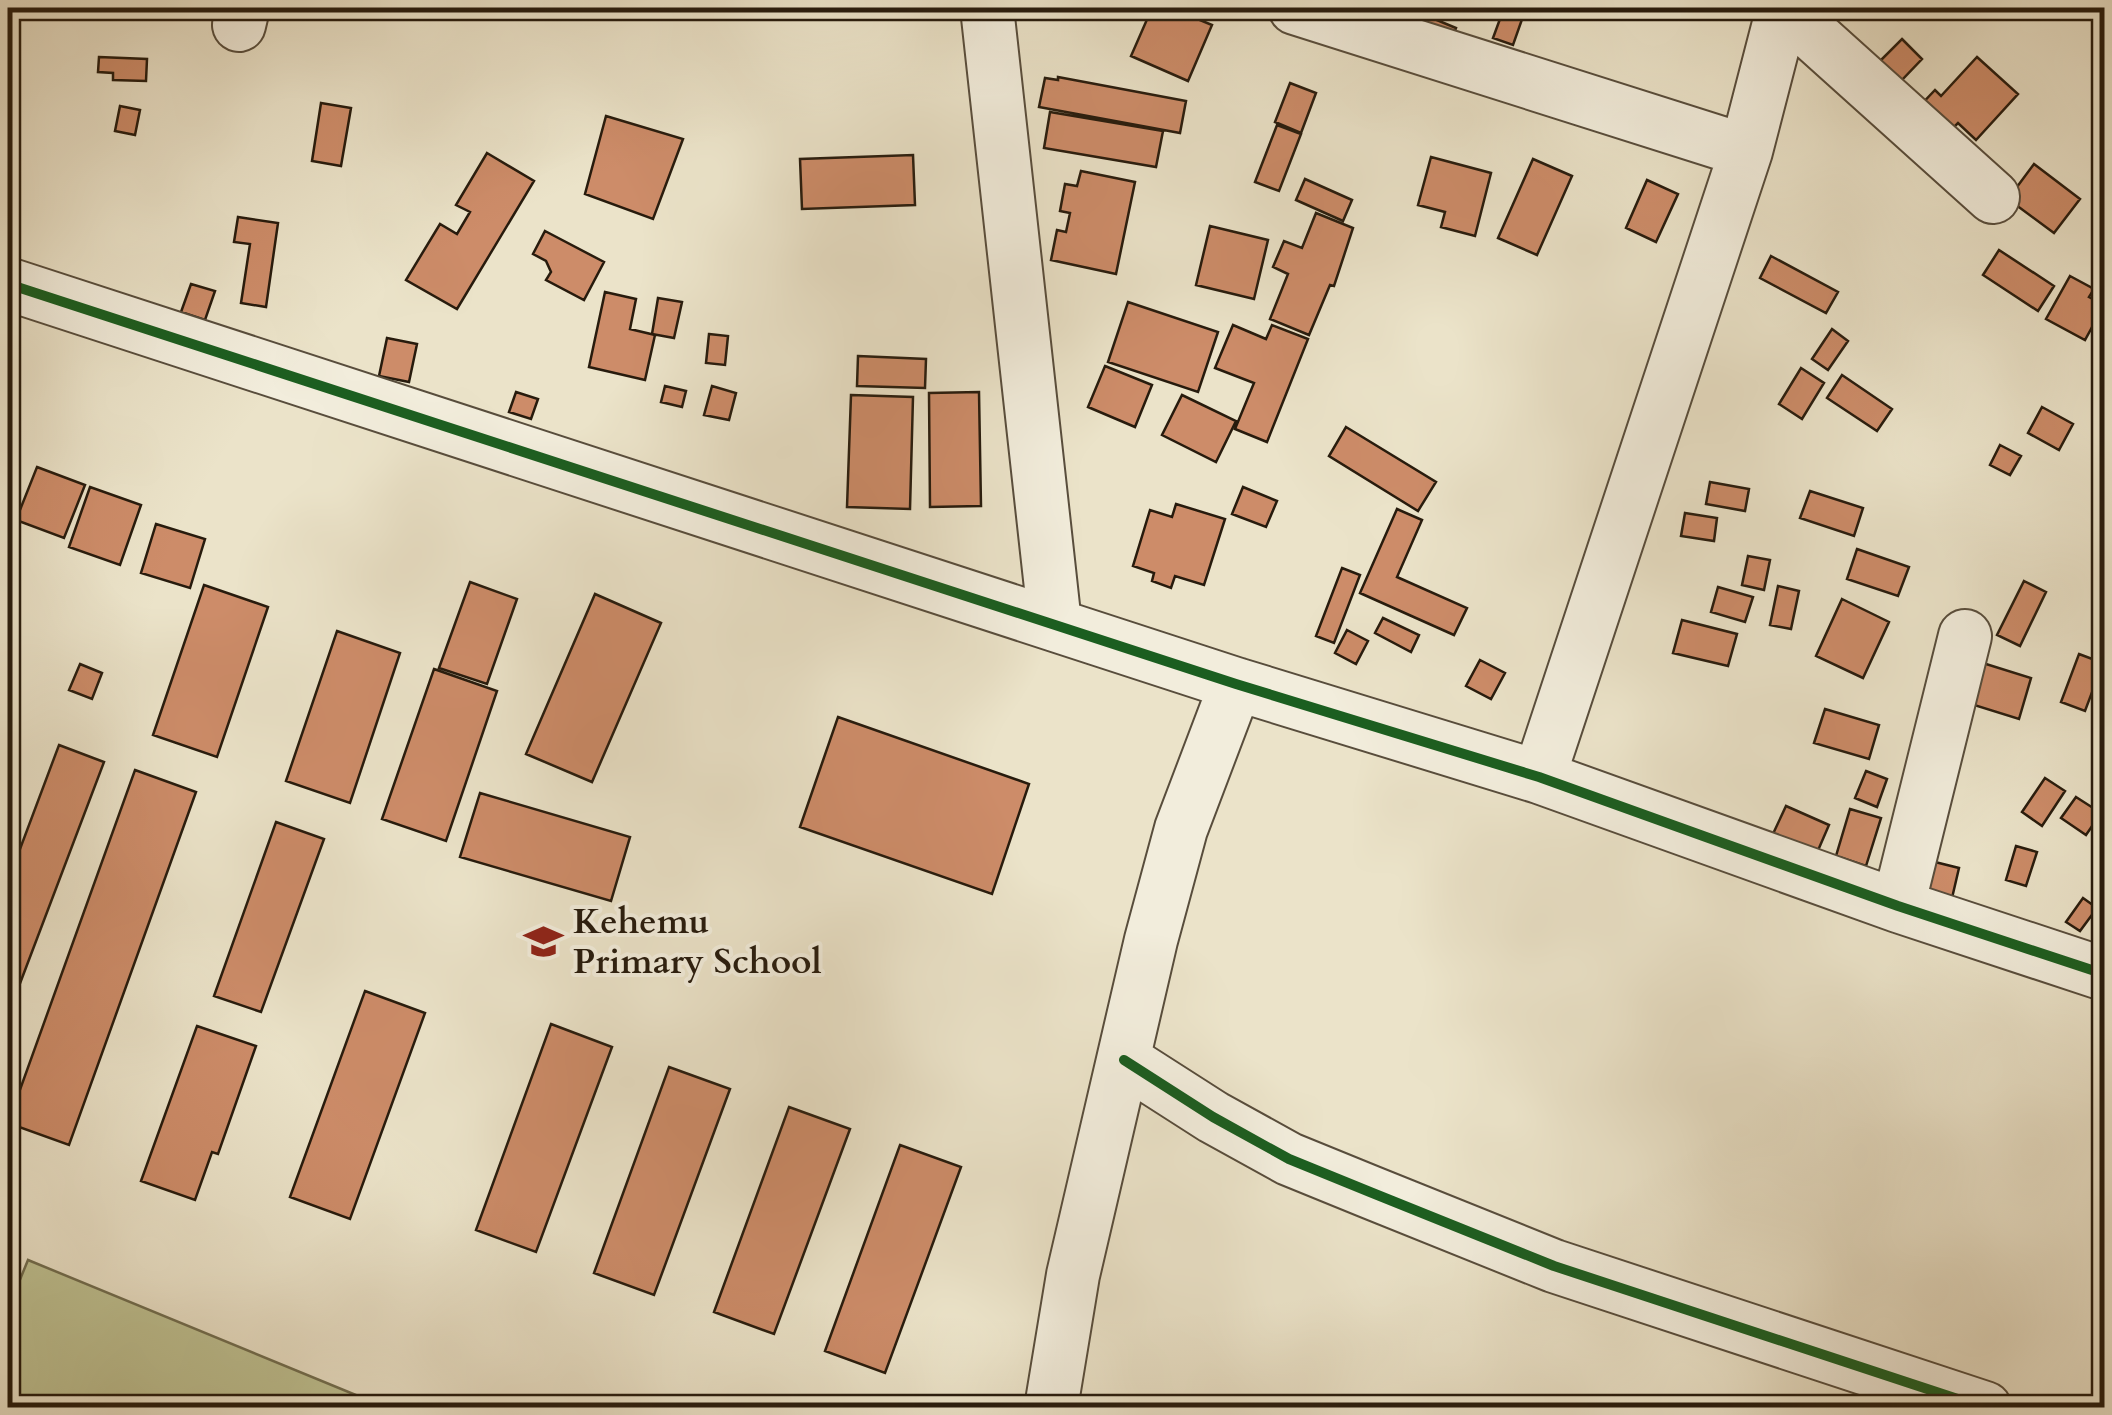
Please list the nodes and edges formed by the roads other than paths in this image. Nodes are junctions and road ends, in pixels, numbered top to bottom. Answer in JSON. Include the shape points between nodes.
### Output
{"nodes":[{"id":1,"x":988,"y":8,"type":"edge"},
{"id":2,"x":1296,"y":8,"type":"edge"},
{"id":3,"x":1783,"y":8,"type":"edge"},
{"id":4,"x":1746,"y":151,"type":"junction"},
{"id":5,"x":1993,"y":197,"type":"dead end"},
{"id":6,"x":8,"y":284,"type":"edge"},
{"id":7,"x":1054,"y":624,"type":"junction"},
{"id":8,"x":1965,"y":636,"type":"dead end"},
{"id":9,"x":1236,"y":684,"type":"junction"},
{"id":10,"x":1539,"y":777,"type":"junction"},
{"id":11,"x":1898,"y":906,"type":"junction"},
{"id":12,"x":2104,"y":974,"type":"edge"},
{"id":13,"x":1124,"y":1060,"type":"junction"},
{"id":14,"x":1975,"y":1406,"type":"edge"},
{"id":15,"x":1052,"y":1408,"type":"edge"}],
"edges":[{"from":1,"to":7,"type":"street"},
{"from":2,"to":4,"type":"street"},
{"from":3,"to":4,"type":"street"},
{"from":3,"to":5,"type":"street"},
{"from":4,"to":10,"type":"street"},
{"from":6,"to":7,"type":"street"},
{"from":7,"to":9,"type":"street"},
{"from":8,"to":11,"type":"street"},
{"from":9,"to":10,"type":"street"},
{"from":9,"to":13,"type":"street","via":[[1182,829]]},
{"from":10,"to":11,"type":"street"},
{"from":11,"to":12,"type":"street"},
{"from":13,"to":14,"type":"street","via":[[1289,1160],[1554,1266]]},
{"from":13,"to":15,"type":"street","via":[[1073,1275]]}]}
